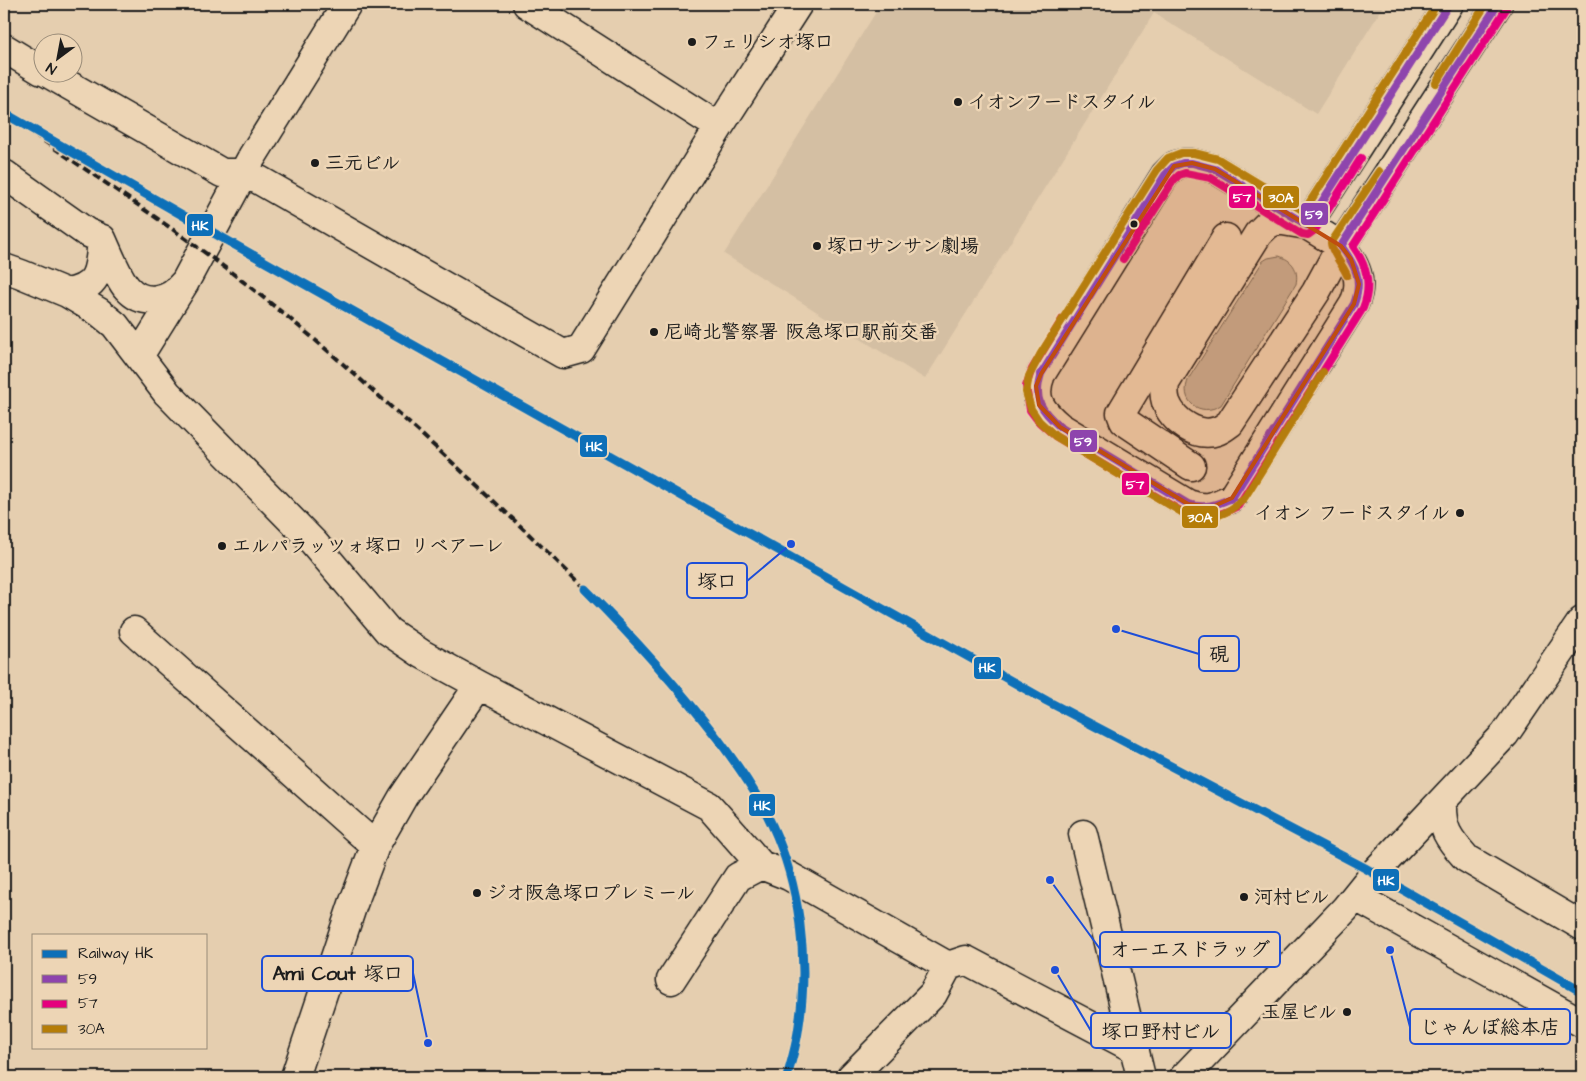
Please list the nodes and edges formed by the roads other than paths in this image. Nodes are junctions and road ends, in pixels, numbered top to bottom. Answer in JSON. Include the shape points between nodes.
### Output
{"nodes":[{"id":1,"x":347,"y":4,"type":"edge"},
{"id":2,"x":527,"y":4,"type":"edge"},
{"id":3,"x":798,"y":4,"type":"edge"},
{"id":4,"x":1449,"y":4,"type":"edge"},
{"id":5,"x":1498,"y":4,"type":"edge"},
{"id":6,"x":4,"y":48,"type":"edge"},
{"id":7,"x":32,"y":65,"type":"edge"},
{"id":8,"x":62,"y":82,"type":"edge"},
{"id":9,"x":719,"y":127,"type":"junction"},
{"id":10,"x":244,"y":173,"type":"junction"},
{"id":11,"x":4,"y":174,"type":"edge"},
{"id":12,"x":1307,"y":225,"type":"junction"},
{"id":13,"x":1226,"y":238,"type":"dead end"},
{"id":14,"x":102,"y":239,"type":"junction"},
{"id":15,"x":1341,"y":246,"type":"junction"},
{"id":16,"x":4,"y":268,"type":"edge"},
{"id":17,"x":185,"y":282,"type":"junction"},
{"id":18,"x":67,"y":293,"type":"junction"},
{"id":19,"x":139,"y":356,"type":"junction"},
{"id":20,"x":1191,"y":466,"type":"dead end"},
{"id":21,"x":1582,"y":621,"type":"edge"},
{"id":22,"x":134,"y":631,"type":"dead end"},
{"id":23,"x":1574,"y":651,"type":"edge"},
{"id":24,"x":479,"y":685,"type":"junction"},
{"id":25,"x":1442,"y":801,"type":"junction"},
{"id":26,"x":1083,"y":834,"type":"dead end"},
{"id":27,"x":375,"y":846,"type":"junction"},
{"id":28,"x":762,"y":865,"type":"junction"},
{"id":29,"x":1356,"y":897,"type":"junction"},
{"id":30,"x":1582,"y":926,"type":"edge"},
{"id":31,"x":948,"y":966,"type":"junction"},
{"id":32,"x":671,"y":980,"type":"dead end"},
{"id":33,"x":1582,"y":1023,"type":"edge"},
{"id":34,"x":1135,"y":1049,"type":"junction"},
{"id":35,"x":295,"y":1077,"type":"edge"},
{"id":36,"x":851,"y":1077,"type":"edge"},
{"id":37,"x":1141,"y":1077,"type":"edge"},
{"id":38,"x":1184,"y":1077,"type":"edge"}],
"edges":[{"from":1,"to":10,"type":"street"},
{"from":2,"to":9,"type":"street"},
{"from":3,"to":9,"type":"street"},
{"from":4,"to":12,"type":"street"},
{"from":5,"to":15,"type":"street"},
{"from":6,"to":7,"type":"street"},
{"from":8,"to":10,"type":"street","via":[[222,173]]},
{"from":9,"to":10,"type":"street","via":[[581,349],[563,354]]},
{"from":10,"to":17,"type":"street"},
{"from":11,"to":14,"type":"street","via":[[86,232]]},
{"from":12,"to":15,"type":"street"},
{"from":12,"to":15,"type":"street","via":[[1277,220],[1258,234],[1165,383],[1164,394],[1172,413],[1191,428],[1202,432],[1216,431],[1230,423],[1316,292]]},
{"from":12,"to":15,"type":"street","via":[[1215,169],[1192,163],[1174,166],[1165,175],[1041,374],[1036,386],[1039,405],[1060,427],[1188,504],[1212,507],[1232,498],[1356,299],[1359,284],[1356,271]]},
{"from":13,"to":20,"type":"street","via":[[1120,413],[1124,421]]},
{"from":14,"to":17,"type":"street","via":[[126,288],[136,294],[146,299],[168,298]]},
{"from":14,"to":18,"type":"street","via":[[95,280],[82,291]]},
{"from":16,"to":18,"type":"street"},
{"from":17,"to":19,"type":"street"},
{"from":18,"to":19,"type":"street","via":[[115,325]]},
{"from":19,"to":24,"type":"street","via":[[167,392],[314,543],[388,631]]},
{"from":21,"to":23,"type":"street"},
{"from":22,"to":27,"type":"street"},
{"from":23,"to":25,"type":"street","via":[[1505,734]]},
{"from":24,"to":27,"type":"street","via":[[403,797]]},
{"from":24,"to":28,"type":"street","via":[[709,806]]},
{"from":25,"to":29,"type":"street","via":[[1374,873]]},
{"from":25,"to":30,"type":"street","via":[[1444,829],[1466,858]]},
{"from":26,"to":34,"type":"street"},
{"from":27,"to":35,"type":"street","via":[[352,904]]},
{"from":28,"to":31,"type":"street","via":[[789,876]]},
{"from":28,"to":32,"type":"street","via":[[738,877]]},
{"from":29,"to":33,"type":"street"},
{"from":29,"to":38,"type":"street"},
{"from":31,"to":34,"type":"street","via":[[966,960]]},
{"from":31,"to":36,"type":"street","via":[[933,994]]},
{"from":34,"to":37,"type":"street"}]}
